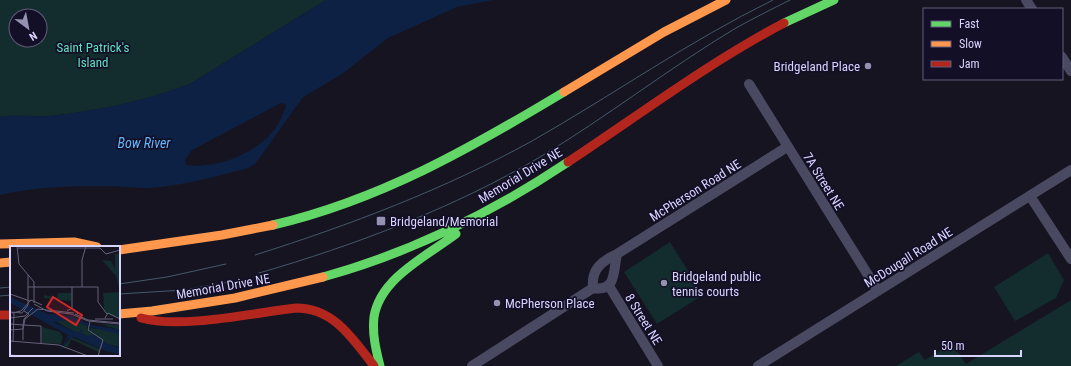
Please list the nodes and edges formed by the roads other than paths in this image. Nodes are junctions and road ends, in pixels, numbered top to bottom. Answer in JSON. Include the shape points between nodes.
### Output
{"nodes":[{"id":1,"x":726,"y":0,"type":"edge"},
{"id":2,"x":834,"y":0,"type":"edge"},
{"id":3,"x":1063,"y":59,"type":"edge"},
{"id":4,"x":1071,"y":71,"type":"edge"},
{"id":5,"x":749,"y":84,"type":"dead end"},
{"id":6,"x":787,"y":147,"type":"junction"},
{"id":7,"x":1071,"y":170,"type":"edge"},
{"id":8,"x":1030,"y":196,"type":"junction"},
{"id":9,"x":482,"y":214,"type":"junction"},
{"id":10,"x":0,"y":244,"type":"edge"},
{"id":11,"x":92,"y":246,"type":"edge"},
{"id":12,"x":120,"y":250,"type":"edge"},
{"id":13,"x":618,"y":254,"type":"junction"},
{"id":14,"x":1071,"y":259,"type":"edge"},
{"id":15,"x":609,"y":286,"type":"junction"},
{"id":16,"x":594,"y":288,"type":"junction"},
{"id":17,"x":878,"y":291,"type":"junction"},
{"id":18,"x":122,"y":314,"type":"edge"},
{"id":19,"x":374,"y":366,"type":"edge"},
{"id":20,"x":380,"y":366,"type":"edge"},
{"id":21,"x":472,"y":366,"type":"edge"},
{"id":22,"x":658,"y":366,"type":"edge"},
{"id":23,"x":758,"y":366,"type":"edge"}],
"edges":[{"from":1,"to":12,"type":"highway","via":[[665,32],[502,130],[445,161],[387,188],[332,209],[275,226],[211,239]]},
{"from":2,"to":9,"type":"highway","name":"Memorial Drive NE","via":[[808,10],[694,77],[551,174]]},
{"from":3,"to":4,"type":"street"},
{"from":5,"to":6,"type":"street","name":"7A Street NE"},
{"from":6,"to":13,"type":"street","name":"McPherson Road NE"},
{"from":6,"to":17,"type":"street","name":"7A Street NE"},
{"from":7,"to":8,"type":"street","name":"McDougall Road NE"},
{"from":8,"to":14,"type":"street"},
{"from":8,"to":17,"type":"street","name":"McDougall Road NE"},
{"from":9,"to":18,"type":"highway","name":"Memorial Drive NE","via":[[389,256],[334,274],[226,301]]},
{"from":9,"to":20,"type":"highway","via":[[385,289],[375,309],[372,326]]},
{"from":10,"to":11,"type":"highway","via":[[74,242]]},
{"from":13,"to":15,"type":"street"},
{"from":13,"to":16,"type":"street","name":"McPherson Road NE","via":[[603,261],[593,280]]},
{"from":15,"to":16,"type":"street","via":[[602,289]]},
{"from":15,"to":22,"type":"street","name":"8 Street NE"},
{"from":16,"to":21,"type":"street"},
{"from":17,"to":23,"type":"street","name":"McDougall Road NE"},
{"from":18,"to":19,"type":"highway","via":[[155,322],[194,321],[296,308],[311,309],[335,321]]}]}
